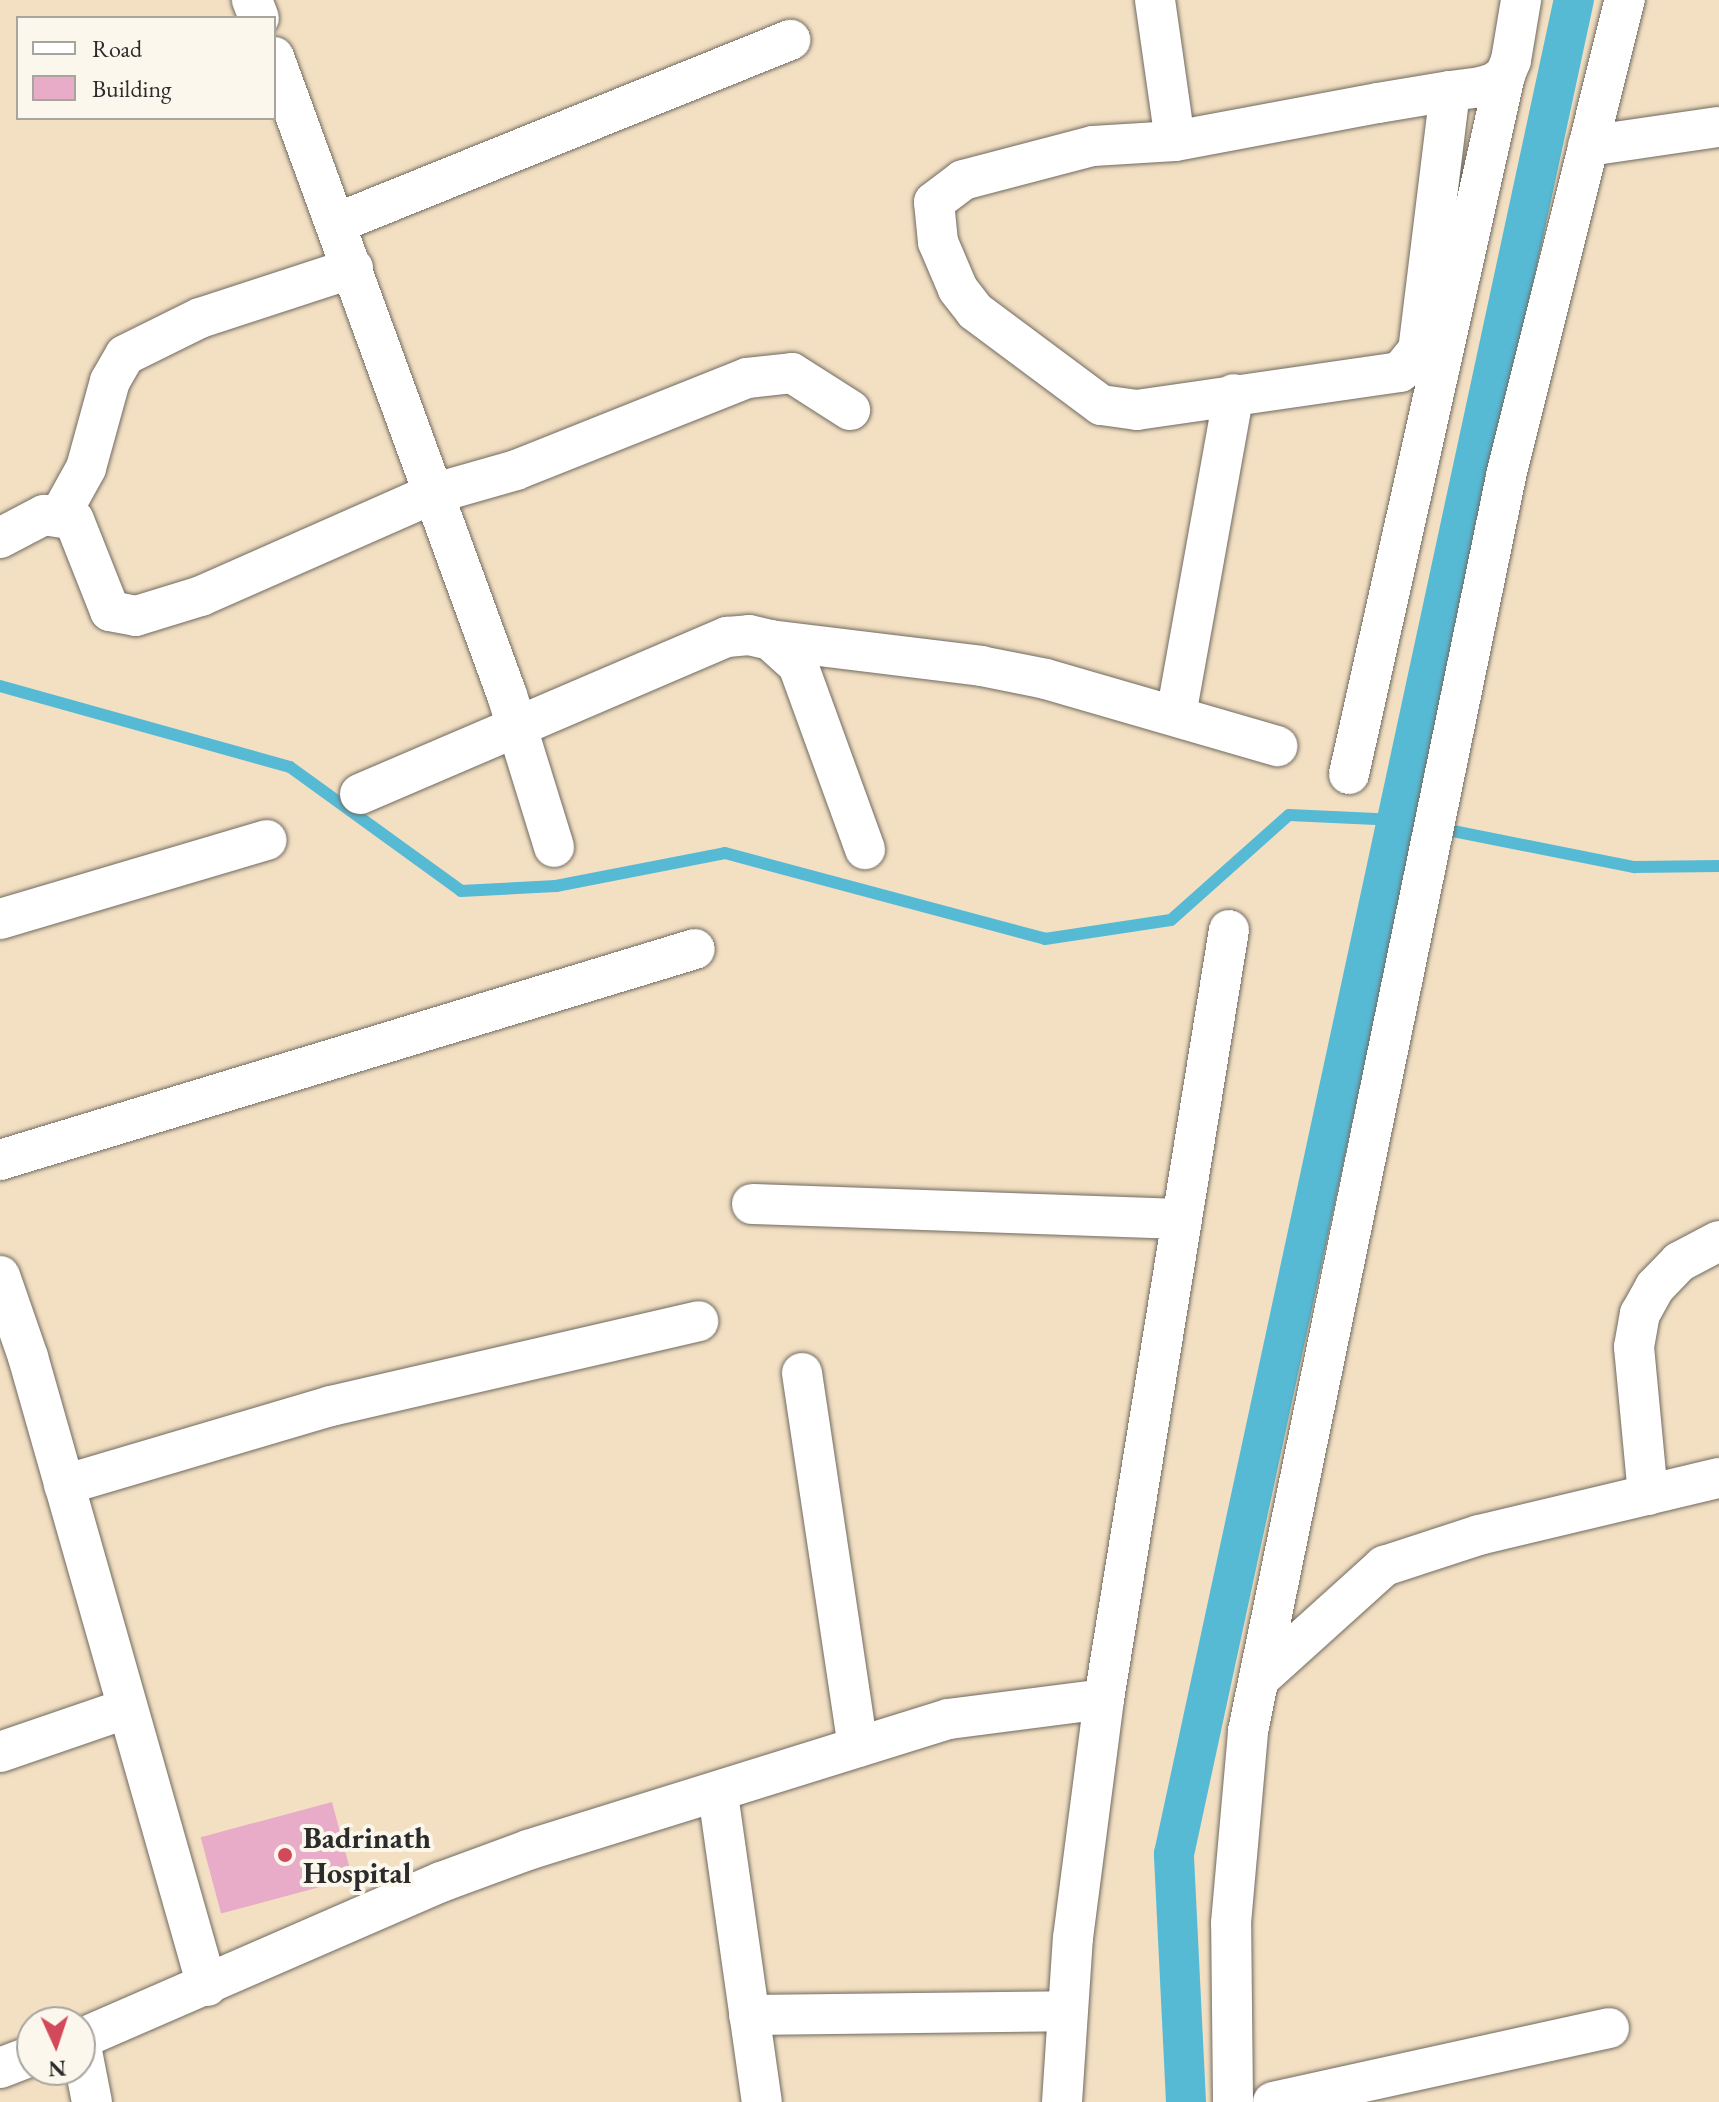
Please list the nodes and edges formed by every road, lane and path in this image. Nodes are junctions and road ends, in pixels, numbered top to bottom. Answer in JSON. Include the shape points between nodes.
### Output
{"nodes":[{"id":1,"x":1155,"y":0,"type":"edge"},
{"id":2,"x":1521,"y":0,"type":"edge"},
{"id":3,"x":1625,"y":0,"type":"edge"},
{"id":4,"x":791,"y":40,"type":"dead end"},
{"id":5,"x":276,"y":62,"type":"edge"},
{"id":6,"x":1505,"y":75,"type":"junction"},
{"id":7,"x":1450,"y":91,"type":"junction"},
{"id":8,"x":1719,"y":127,"type":"edge"},
{"id":9,"x":1175,"y":141,"type":"junction"},
{"id":10,"x":1588,"y":146,"type":"junction"},
{"id":11,"x":337,"y":223,"type":"junction"},
{"id":12,"x":353,"y":268,"type":"junction"},
{"id":13,"x":1234,"y":394,"type":"junction"},
{"id":14,"x":850,"y":410,"type":"dead end"},
{"id":15,"x":432,"y":494,"type":"junction"},
{"id":16,"x":60,"y":515,"type":"junction"},
{"id":17,"x":0,"y":538,"type":"edge"},
{"id":18,"x":770,"y":640,"type":"junction"},
{"id":19,"x":1176,"y":715,"type":"junction"},
{"id":20,"x":517,"y":730,"type":"junction"},
{"id":21,"x":1277,"y":746,"type":"dead end"},
{"id":22,"x":1349,"y":774,"type":"dead end"},
{"id":23,"x":360,"y":794,"type":"dead end"},
{"id":24,"x":267,"y":840,"type":"dead end"},
{"id":25,"x":554,"y":847,"type":"dead end"},
{"id":26,"x":865,"y":849,"type":"dead end"},
{"id":27,"x":0,"y":919,"type":"edge"},
{"id":28,"x":1229,"y":930,"type":"dead end"},
{"id":29,"x":695,"y":949,"type":"dead end"},
{"id":30,"x":0,"y":1160,"type":"edge"},
{"id":31,"x":752,"y":1204,"type":"dead end"},
{"id":32,"x":1182,"y":1219,"type":"junction"},
{"id":33,"x":1719,"y":1241,"type":"edge"},
{"id":34,"x":0,"y":1276,"type":"edge"},
{"id":35,"x":698,"y":1321,"type":"dead end"},
{"id":36,"x":14,"y":1360,"type":"edge"},
{"id":37,"x":802,"y":1373,"type":"dead end"},
{"id":38,"x":1719,"y":1478,"type":"edge"},
{"id":39,"x":64,"y":1485,"type":"junction"},
{"id":40,"x":1648,"y":1495,"type":"junction"},
{"id":41,"x":1259,"y":1679,"type":"junction"},
{"id":42,"x":1104,"y":1699,"type":"junction"},
{"id":43,"x":128,"y":1708,"type":"junction"},
{"id":44,"x":858,"y":1747,"type":"junction"},
{"id":45,"x":0,"y":1752,"type":"edge"},
{"id":46,"x":718,"y":1794,"type":"junction"},
{"id":47,"x":207,"y":1986,"type":"junction"},
{"id":48,"x":1066,"y":2011,"type":"junction"},
{"id":49,"x":749,"y":2015,"type":"junction"},
{"id":50,"x":1609,"y":2028,"type":"dead end"},
{"id":51,"x":96,"y":2033,"type":"edge"},
{"id":52,"x":762,"y":2102,"type":"edge"},
{"id":53,"x":1062,"y":2102,"type":"edge"},
{"id":54,"x":1233,"y":2102,"type":"edge"},
{"id":55,"x":1273,"y":2102,"type":"edge"}],
"edges":[{"from":1,"to":9,"type":"street"},
{"from":2,"to":6,"type":"street"},
{"from":3,"to":10,"type":"street"},
{"from":4,"to":11,"type":"street"},
{"from":5,"to":11,"type":"street"},
{"from":6,"to":7,"type":"street","via":[[1481,87]]},
{"from":6,"to":22,"type":"street"},
{"from":7,"to":9,"type":"street"},
{"from":7,"to":13,"type":"street","via":[[1418,350],[1410,366],[1381,376]]},
{"from":8,"to":10,"type":"street"},
{"from":9,"to":13,"type":"street","via":[[1093,146],[963,180],[934,202],[938,242],[958,289],[975,311],[1101,405],[1137,410]]},
{"from":10,"to":41,"type":"street","via":[[1506,476]]},
{"from":11,"to":12,"type":"street"},
{"from":12,"to":15,"type":"street"},
{"from":12,"to":16,"type":"street","via":[[200,318],[125,355],[110,381],[86,468]]},
{"from":13,"to":19,"type":"street"},
{"from":14,"to":15,"type":"street","via":[[792,373],[747,378],[516,470]]},
{"from":15,"to":16,"type":"street","via":[[201,596],[136,616],[110,611],[74,520]]},
{"from":15,"to":20,"type":"street"},
{"from":16,"to":17,"type":"street","via":[[44,515]]},
{"from":18,"to":19,"type":"street","via":[[981,666]]},
{"from":18,"to":20,"type":"street","via":[[727,637]]},
{"from":18,"to":26,"type":"street","via":[[798,665]]},
{"from":19,"to":21,"type":"street"},
{"from":20,"to":23,"type":"street"},
{"from":20,"to":25,"type":"street"},
{"from":24,"to":27,"type":"street"},
{"from":28,"to":32,"type":"street"},
{"from":29,"to":30,"type":"street"},
{"from":31,"to":32,"type":"street"},
{"from":32,"to":42,"type":"street"},
{"from":33,"to":40,"type":"street","via":[[1679,1262],[1655,1287],[1640,1314],[1635,1368]]},
{"from":34,"to":36,"type":"street"},
{"from":35,"to":39,"type":"street","via":[[331,1406]]},
{"from":36,"to":39,"type":"street"},
{"from":37,"to":44,"type":"street"},
{"from":38,"to":40,"type":"street"},
{"from":39,"to":43,"type":"street"},
{"from":40,"to":41,"type":"street","via":[[1479,1535],[1384,1566]]},
{"from":41,"to":54,"type":"street","via":[[1248,1731],[1231,1923]]},
{"from":42,"to":44,"type":"street","via":[[978,1713]]},
{"from":42,"to":48,"type":"street"},
{"from":43,"to":45,"type":"street"},
{"from":43,"to":47,"type":"street"},
{"from":44,"to":46,"type":"street"},
{"from":46,"to":47,"type":"street","via":[[480,1867]]},
{"from":46,"to":49,"type":"street"},
{"from":47,"to":51,"type":"street"},
{"from":48,"to":49,"type":"street"},
{"from":48,"to":53,"type":"street"},
{"from":49,"to":52,"type":"street"},
{"from":50,"to":55,"type":"street"}]}
